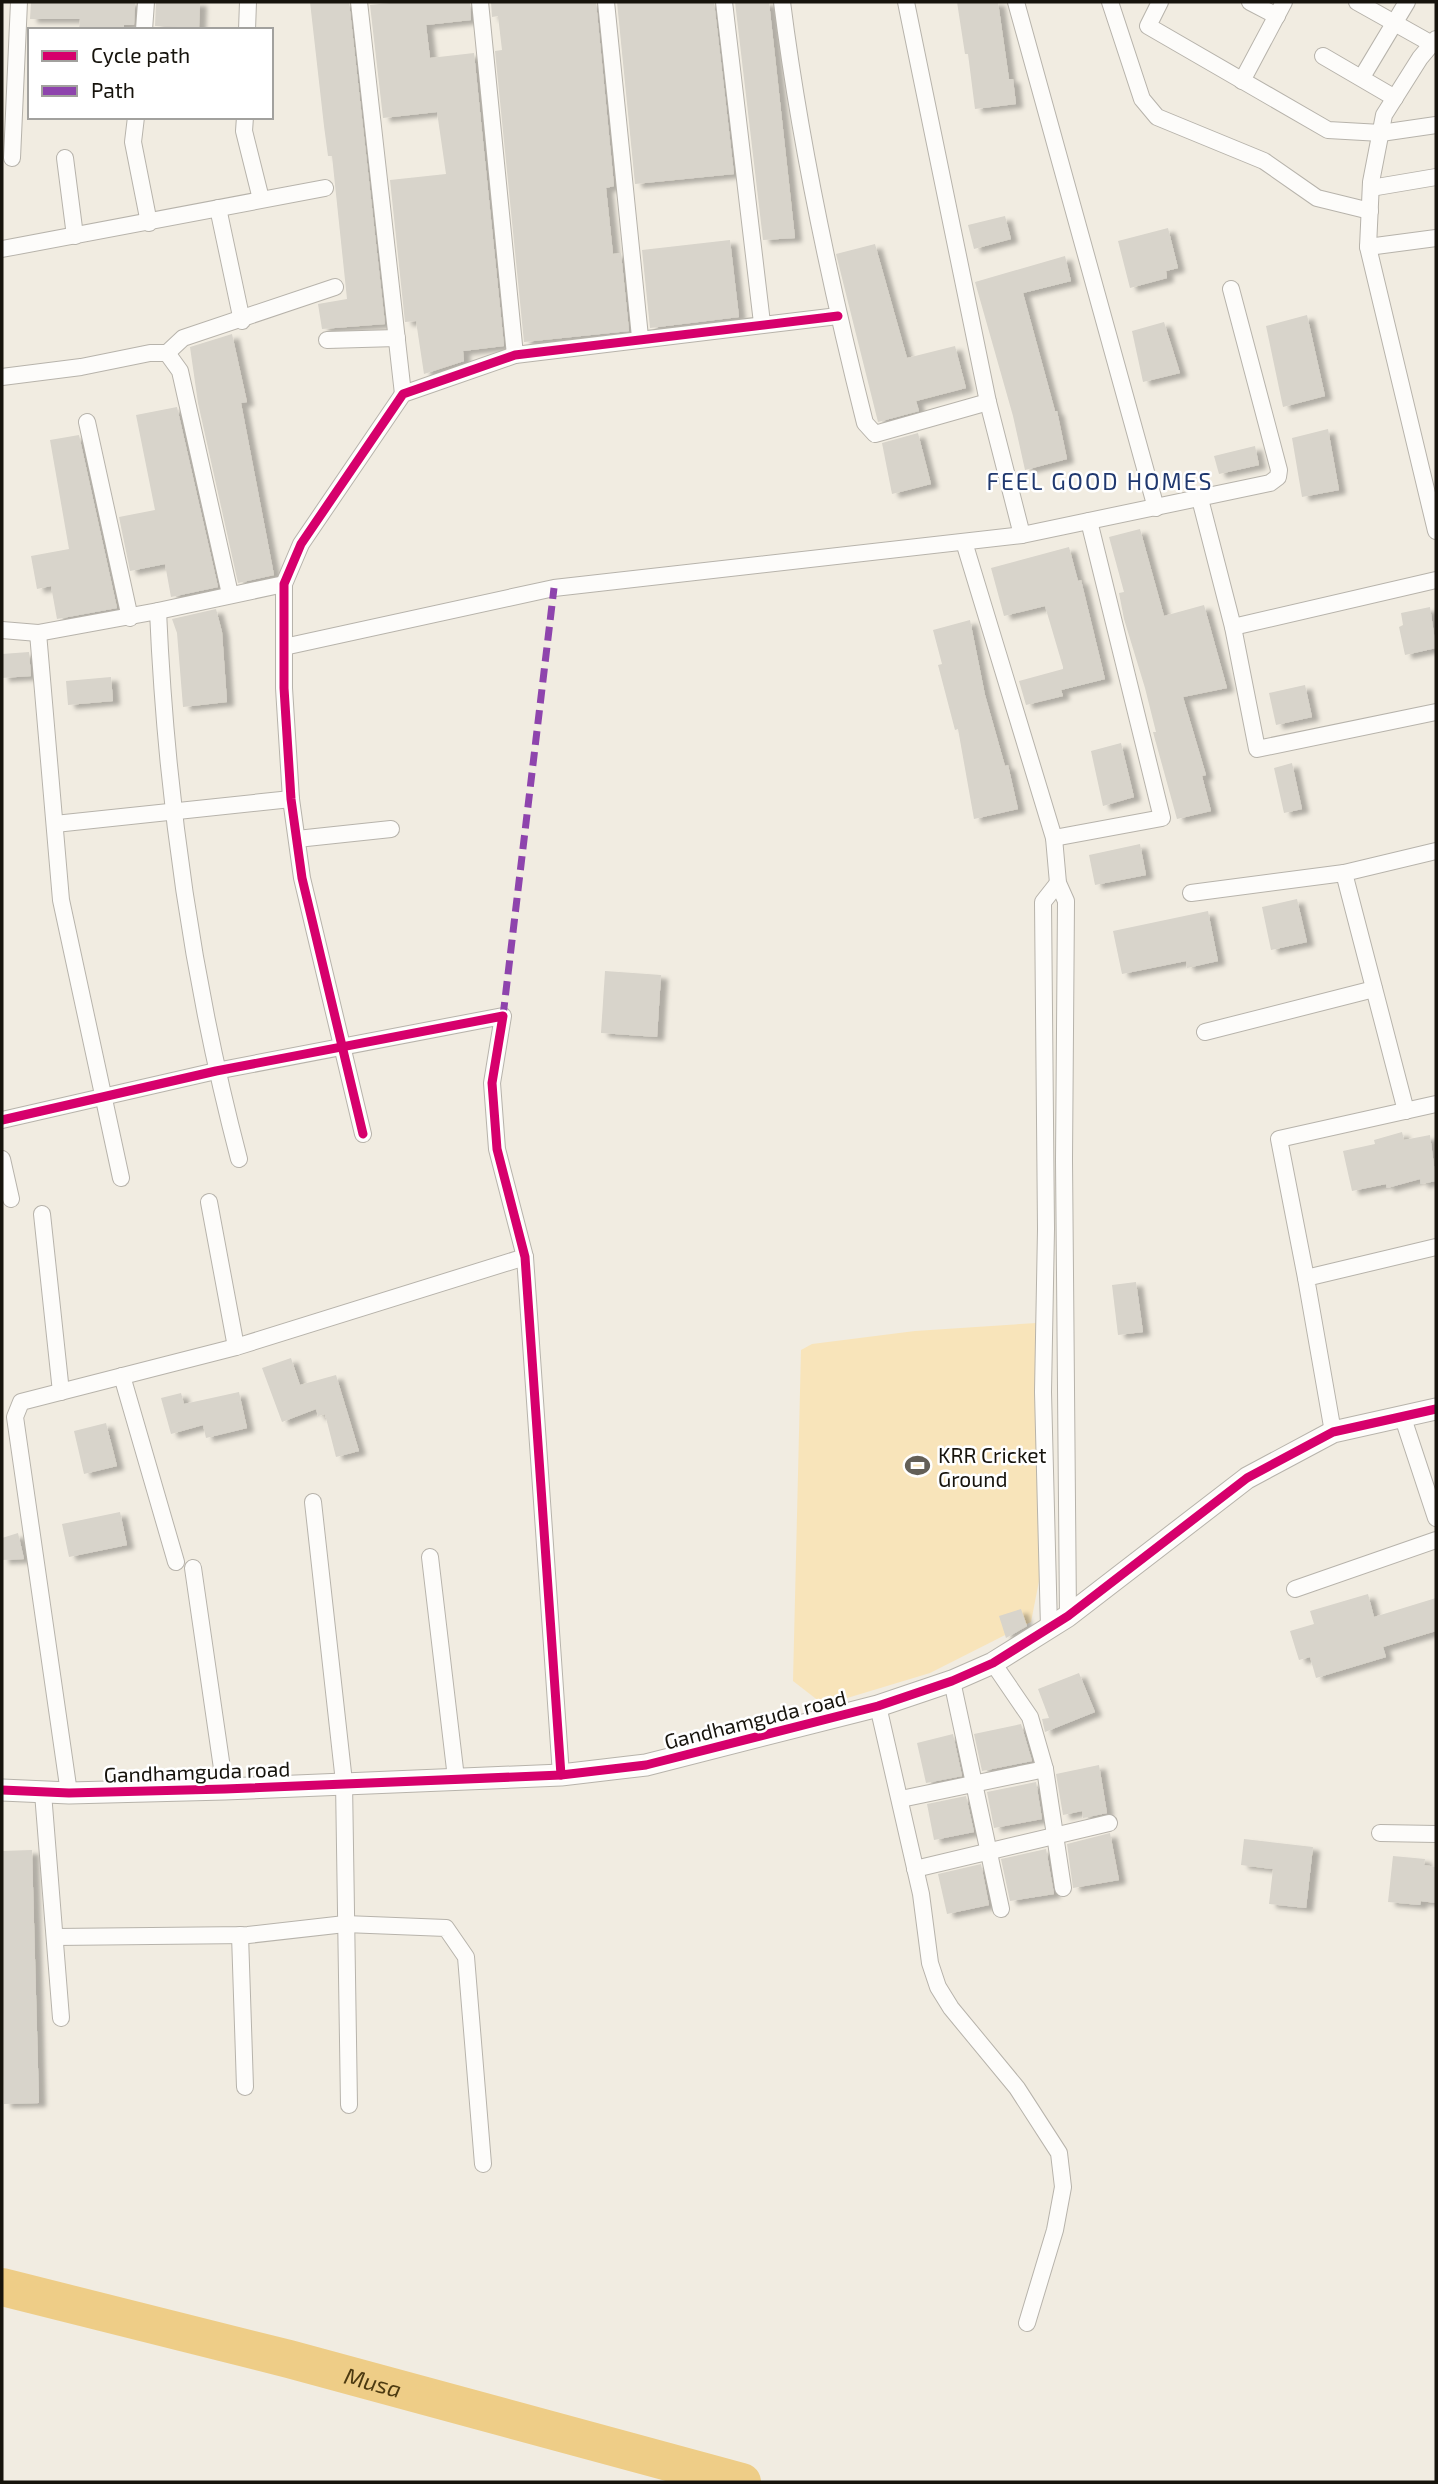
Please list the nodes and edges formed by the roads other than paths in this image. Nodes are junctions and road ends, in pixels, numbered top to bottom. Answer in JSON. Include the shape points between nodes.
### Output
{"nodes":[{"id":1,"x":19,"y":2,"type":"edge"},
{"id":2,"x":146,"y":2,"type":"edge"},
{"id":3,"x":248,"y":2,"type":"edge"},
{"id":4,"x":359,"y":2,"type":"edge"},
{"id":5,"x":480,"y":2,"type":"edge"},
{"id":6,"x":606,"y":2,"type":"edge"},
{"id":7,"x":724,"y":2,"type":"edge"},
{"id":8,"x":782,"y":2,"type":"edge"},
{"id":9,"x":906,"y":2,"type":"edge"},
{"id":10,"x":1016,"y":2,"type":"edge"},
{"id":11,"x":1110,"y":2,"type":"edge"},
{"id":12,"x":1160,"y":2,"type":"edge"},
{"id":13,"x":1250,"y":2,"type":"edge"},
{"id":14,"x":1357,"y":2,"type":"edge"},
{"id":15,"x":1407,"y":2,"type":"edge"},
{"id":16,"x":1281,"y":9,"type":"edge"},
{"id":17,"x":1395,"y":23,"type":"junction"},
{"id":18,"x":144,"y":28,"type":"edge"},
{"id":19,"x":247,"y":28,"type":"edge"},
{"id":20,"x":1431,"y":49,"type":"edge"},
{"id":21,"x":1323,"y":55,"type":"dead end"},
{"id":22,"x":1362,"y":77,"type":"junction"},
{"id":23,"x":1242,"y":81,"type":"junction"},
{"id":24,"x":1395,"y":98,"type":"junction"},
{"id":25,"x":136,"y":119,"type":"edge"},
{"id":26,"x":245,"y":119,"type":"edge"},
{"id":27,"x":1436,"y":125,"type":"edge"},
{"id":28,"x":1381,"y":133,"type":"junction"},
{"id":29,"x":12,"y":158,"type":"dead end"},
{"id":30,"x":65,"y":158,"type":"dead end"},
{"id":31,"x":1436,"y":177,"type":"edge"},
{"id":32,"x":325,"y":188,"type":"dead end"},
{"id":33,"x":1371,"y":188,"type":"junction"},
{"id":34,"x":261,"y":199,"type":"junction"},
{"id":35,"x":218,"y":208,"type":"junction"},
{"id":36,"x":1370,"y":211,"type":"junction"},
{"id":37,"x":149,"y":223,"type":"junction"},
{"id":38,"x":75,"y":236,"type":"junction"},
{"id":39,"x":1436,"y":238,"type":"edge"},
{"id":40,"x":1368,"y":247,"type":"junction"},
{"id":41,"x":2,"y":249,"type":"edge"},
{"id":42,"x":335,"y":287,"type":"dead end"},
{"id":43,"x":1231,"y":289,"type":"dead end"},
{"id":44,"x":838,"y":316,"type":"junction"},
{"id":45,"x":242,"y":321,"type":"junction"},
{"id":46,"x":762,"y":323,"type":"junction"},
{"id":47,"x":640,"y":337,"type":"junction"},
{"id":48,"x":397,"y":338,"type":"junction"},
{"id":49,"x":327,"y":340,"type":"dead end"},
{"id":50,"x":167,"y":353,"type":"junction"},
{"id":51,"x":515,"y":355,"type":"junction"},
{"id":52,"x":2,"y":377,"type":"edge"},
{"id":53,"x":404,"y":394,"type":"junction"},
{"id":54,"x":988,"y":402,"type":"junction"},
{"id":55,"x":87,"y":422,"type":"dead end"},
{"id":56,"x":1200,"y":499,"type":"junction"},
{"id":57,"x":1156,"y":508,"type":"junction"},
{"id":58,"x":1090,"y":521,"type":"junction"},
{"id":59,"x":1436,"y":531,"type":"edge"},
{"id":60,"x":1022,"y":535,"type":"junction"},
{"id":61,"x":964,"y":542,"type":"junction"},
{"id":62,"x":1436,"y":580,"type":"edge"},
{"id":63,"x":284,"y":584,"type":"junction"},
{"id":64,"x":230,"y":594,"type":"junction"},
{"id":65,"x":158,"y":611,"type":"junction"},
{"id":66,"x":130,"y":618,"type":"junction"},
{"id":67,"x":1233,"y":627,"type":"junction"},
{"id":68,"x":2,"y":630,"type":"edge"},
{"id":69,"x":38,"y":633,"type":"junction"},
{"id":70,"x":284,"y":646,"type":"junction"},
{"id":71,"x":1436,"y":712,"type":"edge"},
{"id":72,"x":291,"y":799,"type":"junction"},
{"id":73,"x":176,"y":813,"type":"junction"},
{"id":74,"x":55,"y":824,"type":"junction"},
{"id":75,"x":391,"y":829,"type":"dead end"},
{"id":76,"x":1054,"y":838,"type":"junction"},
{"id":77,"x":297,"y":839,"type":"junction"},
{"id":78,"x":1436,"y":851,"type":"edge"},
{"id":79,"x":1344,"y":873,"type":"junction"},
{"id":80,"x":1058,"y":883,"type":"junction"},
{"id":81,"x":1191,"y":893,"type":"dead end"},
{"id":82,"x":1374,"y":989,"type":"junction"},
{"id":83,"x":1205,"y":1032,"type":"dead end"},
{"id":84,"x":344,"y":1045,"type":"junction"},
{"id":85,"x":216,"y":1071,"type":"junction"},
{"id":86,"x":1044,"y":1084,"type":"junction"},
{"id":87,"x":1065,"y":1087,"type":"junction"},
{"id":88,"x":103,"y":1096,"type":"junction"},
{"id":89,"x":1436,"y":1104,"type":"edge"},
{"id":90,"x":1406,"y":1111,"type":"junction"},
{"id":91,"x":2,"y":1120,"type":"edge"},
{"id":92,"x":363,"y":1134,"type":"dead end"},
{"id":93,"x":239,"y":1158,"type":"dead end"},
{"id":94,"x":2,"y":1159,"type":"edge"},
{"id":95,"x":121,"y":1178,"type":"dead end"},
{"id":96,"x":1046,"y":1189,"type":"junction"},
{"id":97,"x":1064,"y":1189,"type":"junction"},
{"id":98,"x":10,"y":1199,"type":"dead end"},
{"id":99,"x":209,"y":1202,"type":"dead end"},
{"id":100,"x":42,"y":1214,"type":"dead end"},
{"id":101,"x":1436,"y":1247,"type":"edge"},
{"id":102,"x":525,"y":1257,"type":"junction"},
{"id":103,"x":1306,"y":1278,"type":"junction"},
{"id":104,"x":1045,"y":1293,"type":"junction"},
{"id":105,"x":1065,"y":1293,"type":"junction"},
{"id":106,"x":236,"y":1347,"type":"junction"},
{"id":107,"x":122,"y":1376,"type":"junction"},
{"id":108,"x":61,"y":1392,"type":"junction"},
{"id":109,"x":1436,"y":1409,"type":"edge"},
{"id":110,"x":1402,"y":1415,"type":"junction"},
{"id":111,"x":1333,"y":1432,"type":"junction"},
{"id":112,"x":313,"y":1502,"type":"dead end"},
{"id":113,"x":1436,"y":1518,"type":"edge"},
{"id":114,"x":1436,"y":1540,"type":"edge"},
{"id":115,"x":430,"y":1557,"type":"dead end"},
{"id":116,"x":176,"y":1562,"type":"dead end"},
{"id":117,"x":193,"y":1568,"type":"dead end"},
{"id":118,"x":1295,"y":1589,"type":"dead end"},
{"id":119,"x":1068,"y":1616,"type":"junction"},
{"id":120,"x":1049,"y":1628,"type":"junction"},
{"id":121,"x":993,"y":1663,"type":"junction"},
{"id":122,"x":952,"y":1681,"type":"junction"},
{"id":123,"x":878,"y":1706,"type":"junction"},
{"id":124,"x":1045,"y":1769,"type":"junction"},
{"id":125,"x":561,"y":1774,"type":"junction"},
{"id":126,"x":456,"y":1778,"type":"junction"},
{"id":127,"x":976,"y":1781,"type":"junction"},
{"id":128,"x":344,"y":1782,"type":"junction"},
{"id":129,"x":225,"y":1789,"type":"junction"},
{"id":130,"x":2,"y":1790,"type":"edge"},
{"id":131,"x":43,"y":1793,"type":"junction"},
{"id":132,"x":69,"y":1793,"type":"junction"},
{"id":133,"x":901,"y":1799,"type":"junction"},
{"id":134,"x":1109,"y":1823,"type":"dead end"},
{"id":135,"x":1380,"y":1833,"type":"dead end"},
{"id":136,"x":1436,"y":1834,"type":"edge"},
{"id":137,"x":1055,"y":1835,"type":"junction"},
{"id":138,"x":991,"y":1850,"type":"junction"},
{"id":139,"x":915,"y":1869,"type":"junction"},
{"id":140,"x":1063,"y":1888,"type":"dead end"},
{"id":141,"x":1001,"y":1909,"type":"dead end"},
{"id":142,"x":345,"y":1924,"type":"junction"},
{"id":143,"x":240,"y":1935,"type":"junction"},
{"id":144,"x":55,"y":1937,"type":"junction"},
{"id":145,"x":61,"y":2018,"type":"dead end"},
{"id":146,"x":245,"y":2087,"type":"dead end"},
{"id":147,"x":349,"y":2105,"type":"dead end"},
{"id":148,"x":483,"y":2164,"type":"dead end"},
{"id":149,"x":1027,"y":2323,"type":"dead end"}],
"edges":[{"from":1,"to":29,"type":"street"},
{"from":2,"to":18,"type":"street"},
{"from":3,"to":19,"type":"street"},
{"from":4,"to":48,"type":"street"},
{"from":5,"to":51,"type":"street"},
{"from":6,"to":47,"type":"street"},
{"from":7,"to":46,"type":"street"},
{"from":8,"to":44,"type":"street","via":[[795,105]]},
{"from":9,"to":54,"type":"street"},
{"from":10,"to":57,"type":"street"},
{"from":11,"to":36,"type":"street","via":[[1142,99],[1157,117],[1264,161],[1317,198]]},
{"from":12,"to":23,"type":"street","via":[[1148,26]]},
{"from":13,"to":16,"type":"street"},
{"from":14,"to":17,"type":"street"},
{"from":15,"to":17,"type":"street"},
{"from":16,"to":23,"type":"street"},
{"from":17,"to":20,"type":"street"},
{"from":17,"to":22,"type":"street"},
{"from":20,"to":24,"type":"street"},
{"from":21,"to":22,"type":"street"},
{"from":22,"to":24,"type":"street"},
{"from":23,"to":28,"type":"street","via":[[1328,130]]},
{"from":24,"to":28,"type":"street","via":[[1384,115]]},
{"from":25,"to":37,"type":"street","via":[[134,142]]},
{"from":26,"to":34,"type":"street"},
{"from":27,"to":28,"type":"street"},
{"from":28,"to":33,"type":"street"},
{"from":30,"to":38,"type":"street"},
{"from":31,"to":33,"type":"street"},
{"from":32,"to":34,"type":"street"},
{"from":33,"to":36,"type":"street"},
{"from":34,"to":35,"type":"street"},
{"from":35,"to":37,"type":"street"},
{"from":35,"to":45,"type":"street"},
{"from":36,"to":40,"type":"street"},
{"from":37,"to":38,"type":"street"},
{"from":38,"to":41,"type":"street"},
{"from":39,"to":40,"type":"street"},
{"from":40,"to":59,"type":"street"},
{"from":42,"to":45,"type":"street"},
{"from":43,"to":56,"type":"street","via":[[1278,477],[1270,483]]},
{"from":44,"to":46,"type":"street"},
{"from":44,"to":54,"type":"street","via":[[865,424],[876,433]]},
{"from":45,"to":50,"type":"street","via":[[183,338]]},
{"from":46,"to":47,"type":"street"},
{"from":47,"to":51,"type":"street"},
{"from":48,"to":49,"type":"street"},
{"from":48,"to":53,"type":"street"},
{"from":50,"to":52,"type":"street"},
{"from":50,"to":64,"type":"street","via":[[180,371]]},
{"from":51,"to":53,"type":"street"},
{"from":53,"to":63,"type":"street","via":[[317,516]]},
{"from":54,"to":60,"type":"street"},
{"from":55,"to":66,"type":"street"},
{"from":56,"to":57,"type":"street"},
{"from":56,"to":67,"type":"street"},
{"from":57,"to":58,"type":"street"},
{"from":58,"to":60,"type":"street"},
{"from":58,"to":76,"type":"street","via":[[1162,818]]},
{"from":60,"to":61,"type":"street"},
{"from":61,"to":70,"type":"street","via":[[554,589]]},
{"from":61,"to":76,"type":"street"},
{"from":62,"to":67,"type":"street"},
{"from":63,"to":64,"type":"street"},
{"from":63,"to":70,"type":"street"},
{"from":64,"to":65,"type":"street"},
{"from":65,"to":66,"type":"street"},
{"from":65,"to":73,"type":"street"},
{"from":66,"to":69,"type":"street"},
{"from":67,"to":71,"type":"street","via":[[1257,749]]},
{"from":68,"to":69,"type":"street"},
{"from":69,"to":74,"type":"street"},
{"from":70,"to":72,"type":"street"},
{"from":72,"to":73,"type":"street"},
{"from":72,"to":77,"type":"street"},
{"from":73,"to":74,"type":"street"},
{"from":73,"to":85,"type":"street","via":[[186,915]]},
{"from":74,"to":88,"type":"street","via":[[61,900]]},
{"from":75,"to":77,"type":"street"},
{"from":76,"to":80,"type":"street"},
{"from":77,"to":84,"type":"street","via":[[302,878]]},
{"from":78,"to":79,"type":"street"},
{"from":79,"to":81,"type":"street"},
{"from":79,"to":82,"type":"street"},
{"from":80,"to":86,"type":"street","via":[[1042,902]]},
{"from":80,"to":87,"type":"street","via":[[1066,901]]},
{"from":82,"to":83,"type":"street"},
{"from":82,"to":90,"type":"street"},
{"from":84,"to":85,"type":"street"},
{"from":84,"to":92,"type":"street"},
{"from":84,"to":102,"type":"street","via":[[503,1016],[492,1083],[497,1149]]},
{"from":85,"to":88,"type":"street"},
{"from":85,"to":93,"type":"street"},
{"from":86,"to":87,"type":"street"},
{"from":86,"to":96,"type":"street"},
{"from":87,"to":97,"type":"street"},
{"from":88,"to":91,"type":"street"},
{"from":88,"to":95,"type":"street"},
{"from":89,"to":90,"type":"street"},
{"from":90,"to":103,"type":"street","via":[[1279,1139]]},
{"from":94,"to":98,"type":"street"},
{"from":96,"to":97,"type":"street"},
{"from":96,"to":104,"type":"street"},
{"from":97,"to":105,"type":"street"},
{"from":99,"to":106,"type":"street"},
{"from":100,"to":108,"type":"street"},
{"from":101,"to":103,"type":"street"},
{"from":102,"to":106,"type":"street"},
{"from":102,"to":125,"type":"street"},
{"from":103,"to":111,"type":"street"},
{"from":104,"to":105,"type":"street"},
{"from":104,"to":120,"type":"street"},
{"from":105,"to":119,"type":"street"},
{"from":106,"to":107,"type":"street"},
{"from":107,"to":108,"type":"street"},
{"from":107,"to":116,"type":"street"},
{"from":108,"to":132,"type":"street","via":[[21,1402],[15,1417]]},
{"from":109,"to":110,"type":"street","name":"Gandhamguda road"},
{"from":110,"to":111,"type":"street","name":"Gandhamguda road"},
{"from":110,"to":113,"type":"street"},
{"from":111,"to":119,"type":"street","name":"Gandhamguda road","via":[[1247,1478]]},
{"from":112,"to":128,"type":"street"},
{"from":114,"to":118,"type":"street"},
{"from":115,"to":126,"type":"street"},
{"from":117,"to":129,"type":"street"},
{"from":119,"to":120,"type":"street","name":"Gandhamguda road"},
{"from":120,"to":121,"type":"street","name":"Gandhamguda road"},
{"from":121,"to":122,"type":"street","name":"Gandhamguda road"},
{"from":121,"to":124,"type":"street","via":[[1030,1717]]},
{"from":122,"to":123,"type":"street","name":"Gandhamguda road"},
{"from":122,"to":127,"type":"street"},
{"from":123,"to":125,"type":"street","name":"Gandhamguda road","via":[[646,1765]]},
{"from":123,"to":133,"type":"street"},
{"from":124,"to":127,"type":"street"},
{"from":124,"to":137,"type":"street"},
{"from":125,"to":126,"type":"street","name":"Gandhamguda road"},
{"from":126,"to":128,"type":"street","name":"Gandhamguda road"},
{"from":127,"to":133,"type":"street"},
{"from":127,"to":138,"type":"street"},
{"from":128,"to":129,"type":"street","name":"Gandhamguda road"},
{"from":128,"to":142,"type":"street"},
{"from":129,"to":132,"type":"street","name":"Gandhamguda road"},
{"from":130,"to":131,"type":"street","name":"Gandhamguda road"},
{"from":131,"to":132,"type":"street","name":"Gandhamguda road"},
{"from":131,"to":144,"type":"street"},
{"from":133,"to":139,"type":"street"},
{"from":134,"to":137,"type":"street"},
{"from":135,"to":136,"type":"street"},
{"from":137,"to":138,"type":"street"},
{"from":137,"to":140,"type":"street"},
{"from":138,"to":139,"type":"street"},
{"from":138,"to":141,"type":"street"},
{"from":139,"to":149,"type":"street","via":[[938,1987],[1017,2088],[1059,2153],[1063,2187],[1055,2230]]},
{"from":142,"to":143,"type":"street"},
{"from":142,"to":147,"type":"street"},
{"from":142,"to":148,"type":"street","via":[[446,1928],[457,1941],[466,1957]]},
{"from":143,"to":144,"type":"street"},
{"from":143,"to":146,"type":"street"},
{"from":144,"to":145,"type":"street"}]}
